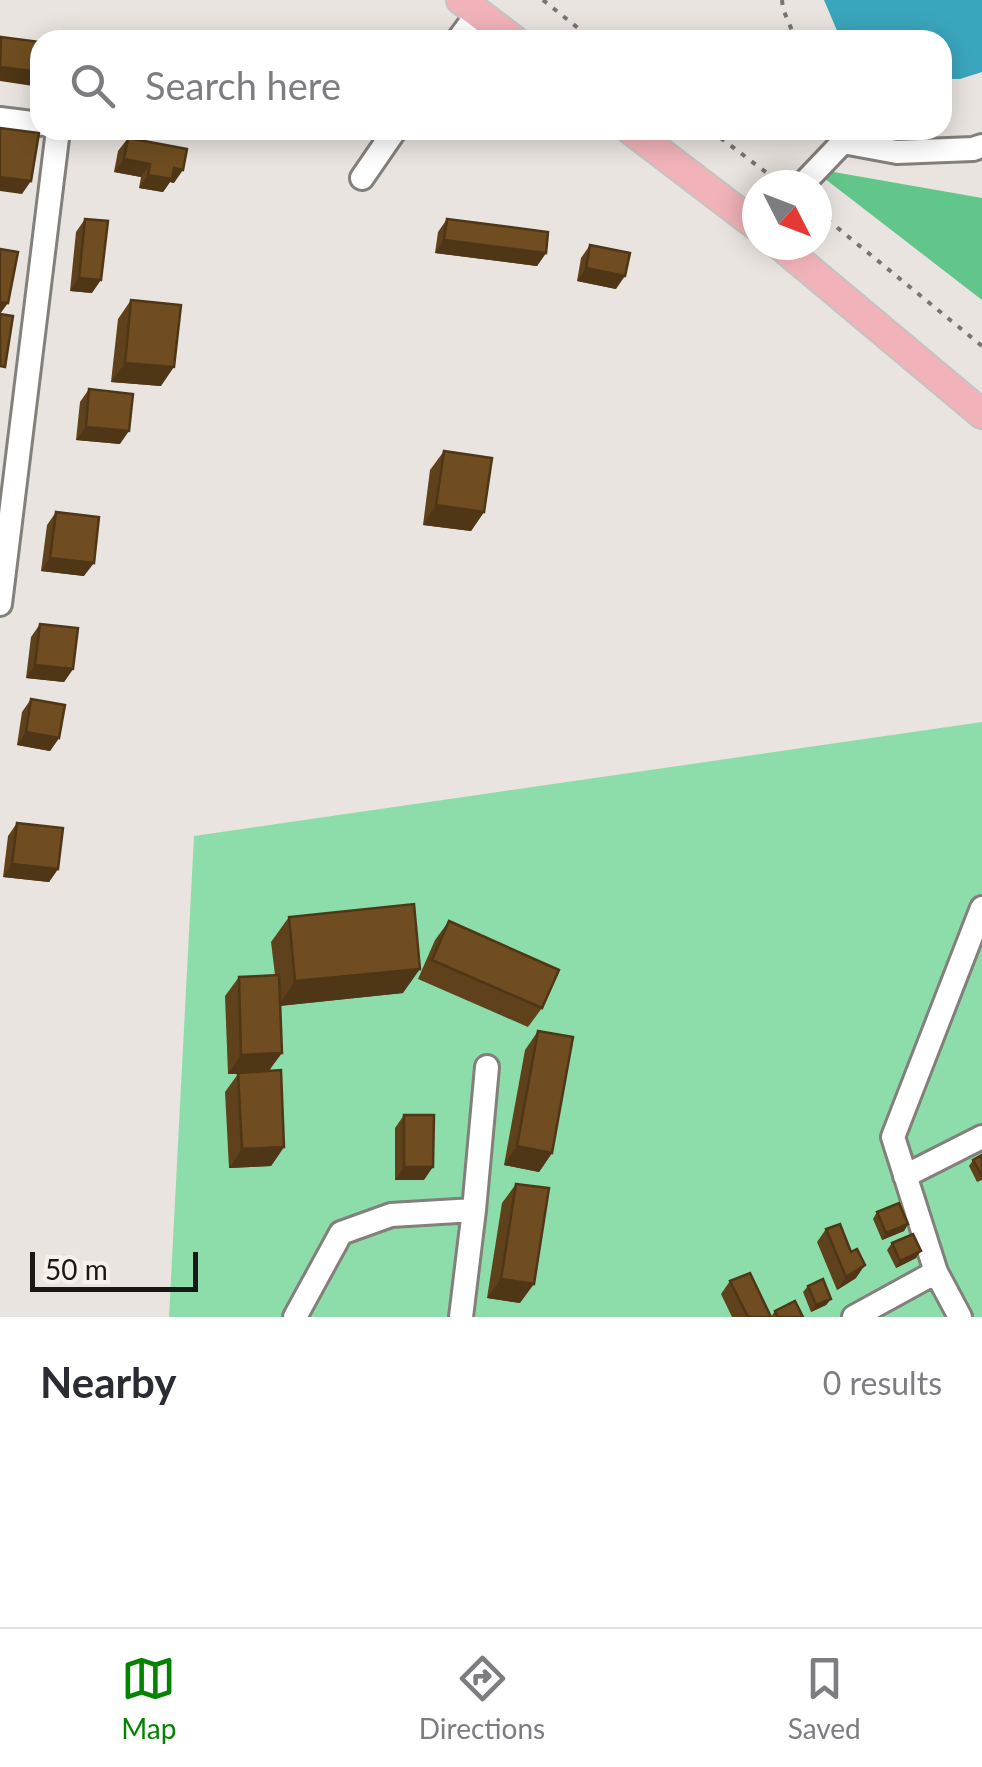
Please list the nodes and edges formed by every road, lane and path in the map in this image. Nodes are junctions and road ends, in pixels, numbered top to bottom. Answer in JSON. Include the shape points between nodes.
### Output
{"nodes":[{"id":1,"x":543,"y":0,"type":"edge"},
{"id":2,"x":782,"y":0,"type":"edge"},
{"id":3,"x":469,"y":6,"type":"edge"},
{"id":4,"x":461,"y":30,"type":"edge"},
{"id":5,"x":501,"y":30,"type":"edge"},
{"id":6,"x":580,"y":30,"type":"edge"},
{"id":7,"x":792,"y":30,"type":"edge"},
{"id":8,"x":0,"y":120,"type":"edge"},
{"id":9,"x":30,"y":123,"type":"edge"},
{"id":10,"x":57,"y":140,"type":"edge"},
{"id":11,"x":389,"y":140,"type":"edge"},
{"id":12,"x":645,"y":140,"type":"edge"},
{"id":13,"x":723,"y":140,"type":"edge"},
{"id":14,"x":982,"y":146,"type":"edge"},
{"id":15,"x":762,"y":170,"type":"edge"},
{"id":16,"x":817,"y":170,"type":"edge"},
{"id":17,"x":362,"y":178,"type":"dead end"},
{"id":18,"x":742,"y":214,"type":"edge"},
{"id":19,"x":832,"y":224,"type":"edge"},
{"id":20,"x":798,"y":260,"type":"edge"},
{"id":21,"x":982,"y":346,"type":"edge"},
{"id":22,"x":982,"y":414,"type":"edge"},
{"id":23,"x":0,"y":604,"type":"edge"},
{"id":24,"x":982,"y":908,"type":"edge"},
{"id":25,"x":487,"y":1067,"type":"dead end"},
{"id":26,"x":982,"y":1137,"type":"edge"},
{"id":27,"x":905,"y":1176,"type":"junction"},
{"id":28,"x":474,"y":1210,"type":"junction"},
{"id":29,"x":936,"y":1272,"type":"junction"},
{"id":30,"x":295,"y":1317,"type":"edge"},
{"id":31,"x":460,"y":1317,"type":"edge"},
{"id":32,"x":854,"y":1317,"type":"edge"},
{"id":33,"x":960,"y":1317,"type":"edge"}],
"edges":[{"from":1,"to":6,"type":"path"},
{"from":2,"to":7,"type":"path"},
{"from":3,"to":4,"type":"street"},
{"from":3,"to":5,"type":"main road"},
{"from":8,"to":9,"type":"street"},
{"from":10,"to":23,"type":"street"},
{"from":11,"to":17,"type":"street"},
{"from":12,"to":18,"type":"main road"},
{"from":13,"to":15,"type":"path"},
{"from":14,"to":16,"type":"street","via":[[896,152],[844,142]]},
{"from":19,"to":21,"type":"path"},
{"from":20,"to":22,"type":"main road"},
{"from":24,"to":27,"type":"street","via":[[893,1137]]},
{"from":25,"to":28,"type":"street"},
{"from":26,"to":27,"type":"street"},
{"from":27,"to":29,"type":"street"},
{"from":28,"to":30,"type":"street","via":[[390,1215],[341,1233]]},
{"from":28,"to":31,"type":"street"},
{"from":29,"to":32,"type":"street"},
{"from":29,"to":33,"type":"street"}]}
